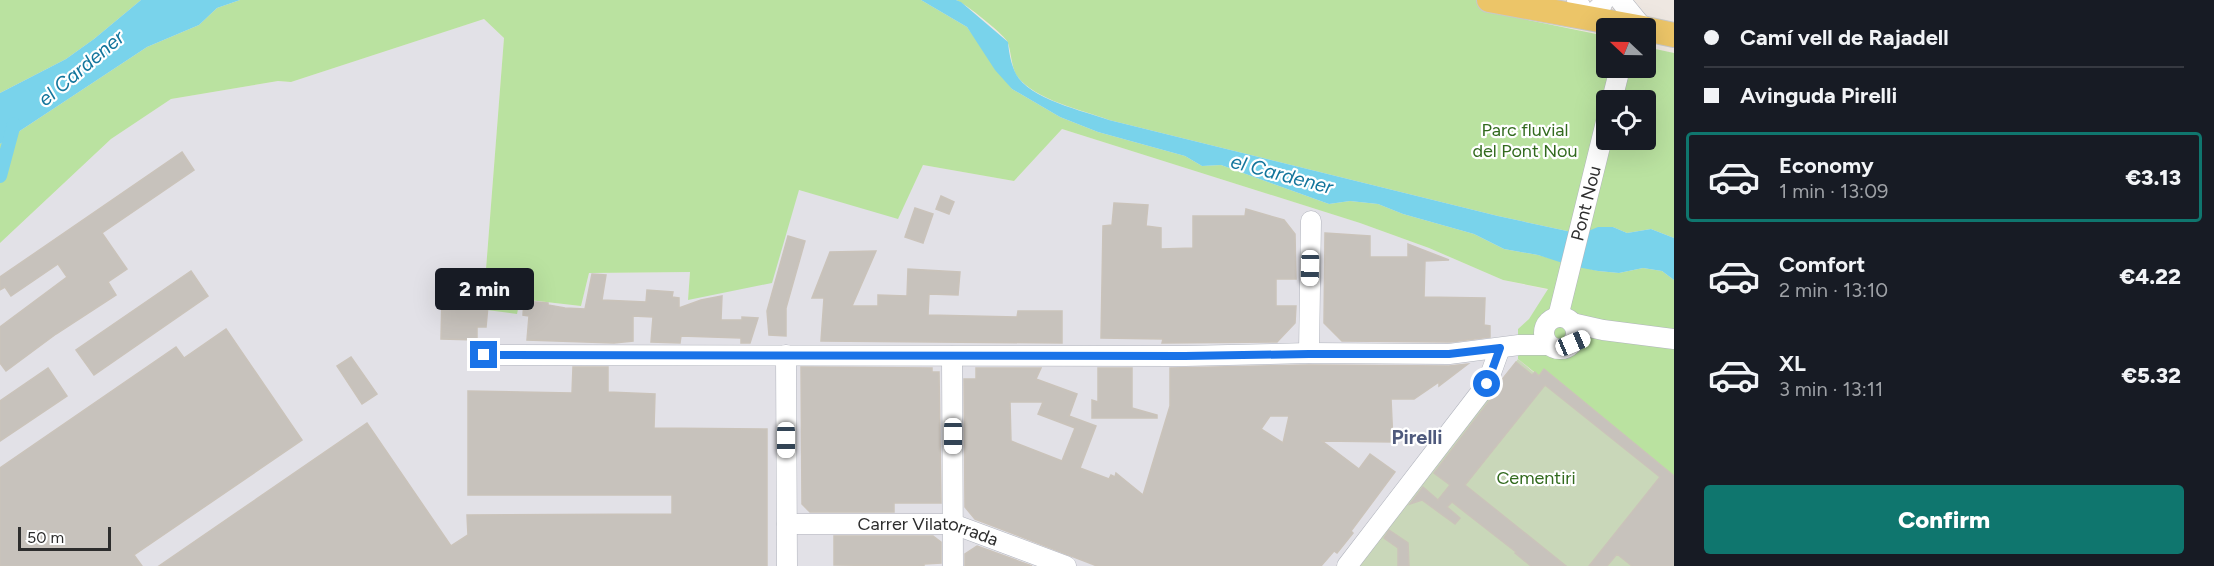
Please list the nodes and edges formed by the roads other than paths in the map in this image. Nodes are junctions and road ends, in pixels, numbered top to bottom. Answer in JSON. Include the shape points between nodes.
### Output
{"nodes":[{"id":1,"x":1489,"y":0,"type":"edge"},
{"id":2,"x":1604,"y":0,"type":"edge"},
{"id":3,"x":1620,"y":0,"type":"edge"},
{"id":4,"x":1582,"y":10,"type":"edge"},
{"id":5,"x":1607,"y":18,"type":"edge"},
{"id":6,"x":1632,"y":18,"type":"edge"},
{"id":7,"x":1656,"y":32,"type":"edge"},
{"id":8,"x":1674,"y":35,"type":"edge"},
{"id":9,"x":1599,"y":150,"type":"edge"},
{"id":10,"x":1311,"y":221,"type":"dead end"},
{"id":11,"x":1565,"y":320,"type":"junction"},
{"id":12,"x":1603,"y":330,"type":"junction"},
{"id":13,"x":1546,"y":338,"type":"junction"},
{"id":14,"x":1674,"y":339,"type":"edge"},
{"id":15,"x":1573,"y":343,"type":"junction"},
{"id":16,"x":1500,"y":348,"type":"junction"},
{"id":17,"x":1309,"y":354,"type":"junction"},
{"id":18,"x":484,"y":355,"type":"dead end"},
{"id":19,"x":786,"y":355,"type":"junction"},
{"id":20,"x":952,"y":356,"type":"junction"},
{"id":21,"x":787,"y":524,"type":"junction"},
{"id":22,"x":953,"y":524,"type":"junction"},
{"id":23,"x":787,"y":566,"type":"edge"},
{"id":24,"x":953,"y":566,"type":"edge"},
{"id":25,"x":1066,"y":566,"type":"edge"},
{"id":26,"x":1347,"y":566,"type":"edge"}],
"edges":[{"from":1,"to":4,"type":"main road"},
{"from":2,"to":4,"type":"street","via":[[1601,6]]},
{"from":3,"to":6,"type":"street"},
{"from":4,"to":5,"type":"main road"},
{"from":7,"to":8,"type":"main road"},
{"from":9,"to":11,"type":"street","name":"Pont Nou","via":[[1565,284]]},
{"from":10,"to":17,"type":"street"},
{"from":11,"to":12,"type":"street"},
{"from":11,"to":13,"type":"street","via":[[1549,321]]},
{"from":11,"to":15,"type":"street","via":[[1576,333]]},
{"from":12,"to":14,"type":"street"},
{"from":12,"to":15,"type":"street"},
{"from":13,"to":15,"type":"street","via":[[1561,350]]},
{"from":13,"to":16,"type":"street"},
{"from":16,"to":17,"type":"street","via":[[1449,354]]},
{"from":16,"to":26,"type":"street","via":[[1487,384]]},
{"from":17,"to":20,"type":"street"},
{"from":18,"to":19,"type":"street"},
{"from":19,"to":20,"type":"street"},
{"from":19,"to":21,"type":"street"},
{"from":20,"to":22,"type":"street"},
{"from":21,"to":22,"type":"street","name":"Carrer Vilatorrada"},
{"from":21,"to":23,"type":"street"},
{"from":22,"to":24,"type":"street"},
{"from":22,"to":25,"type":"street","name":"Carrer Vilatorrada"}]}
